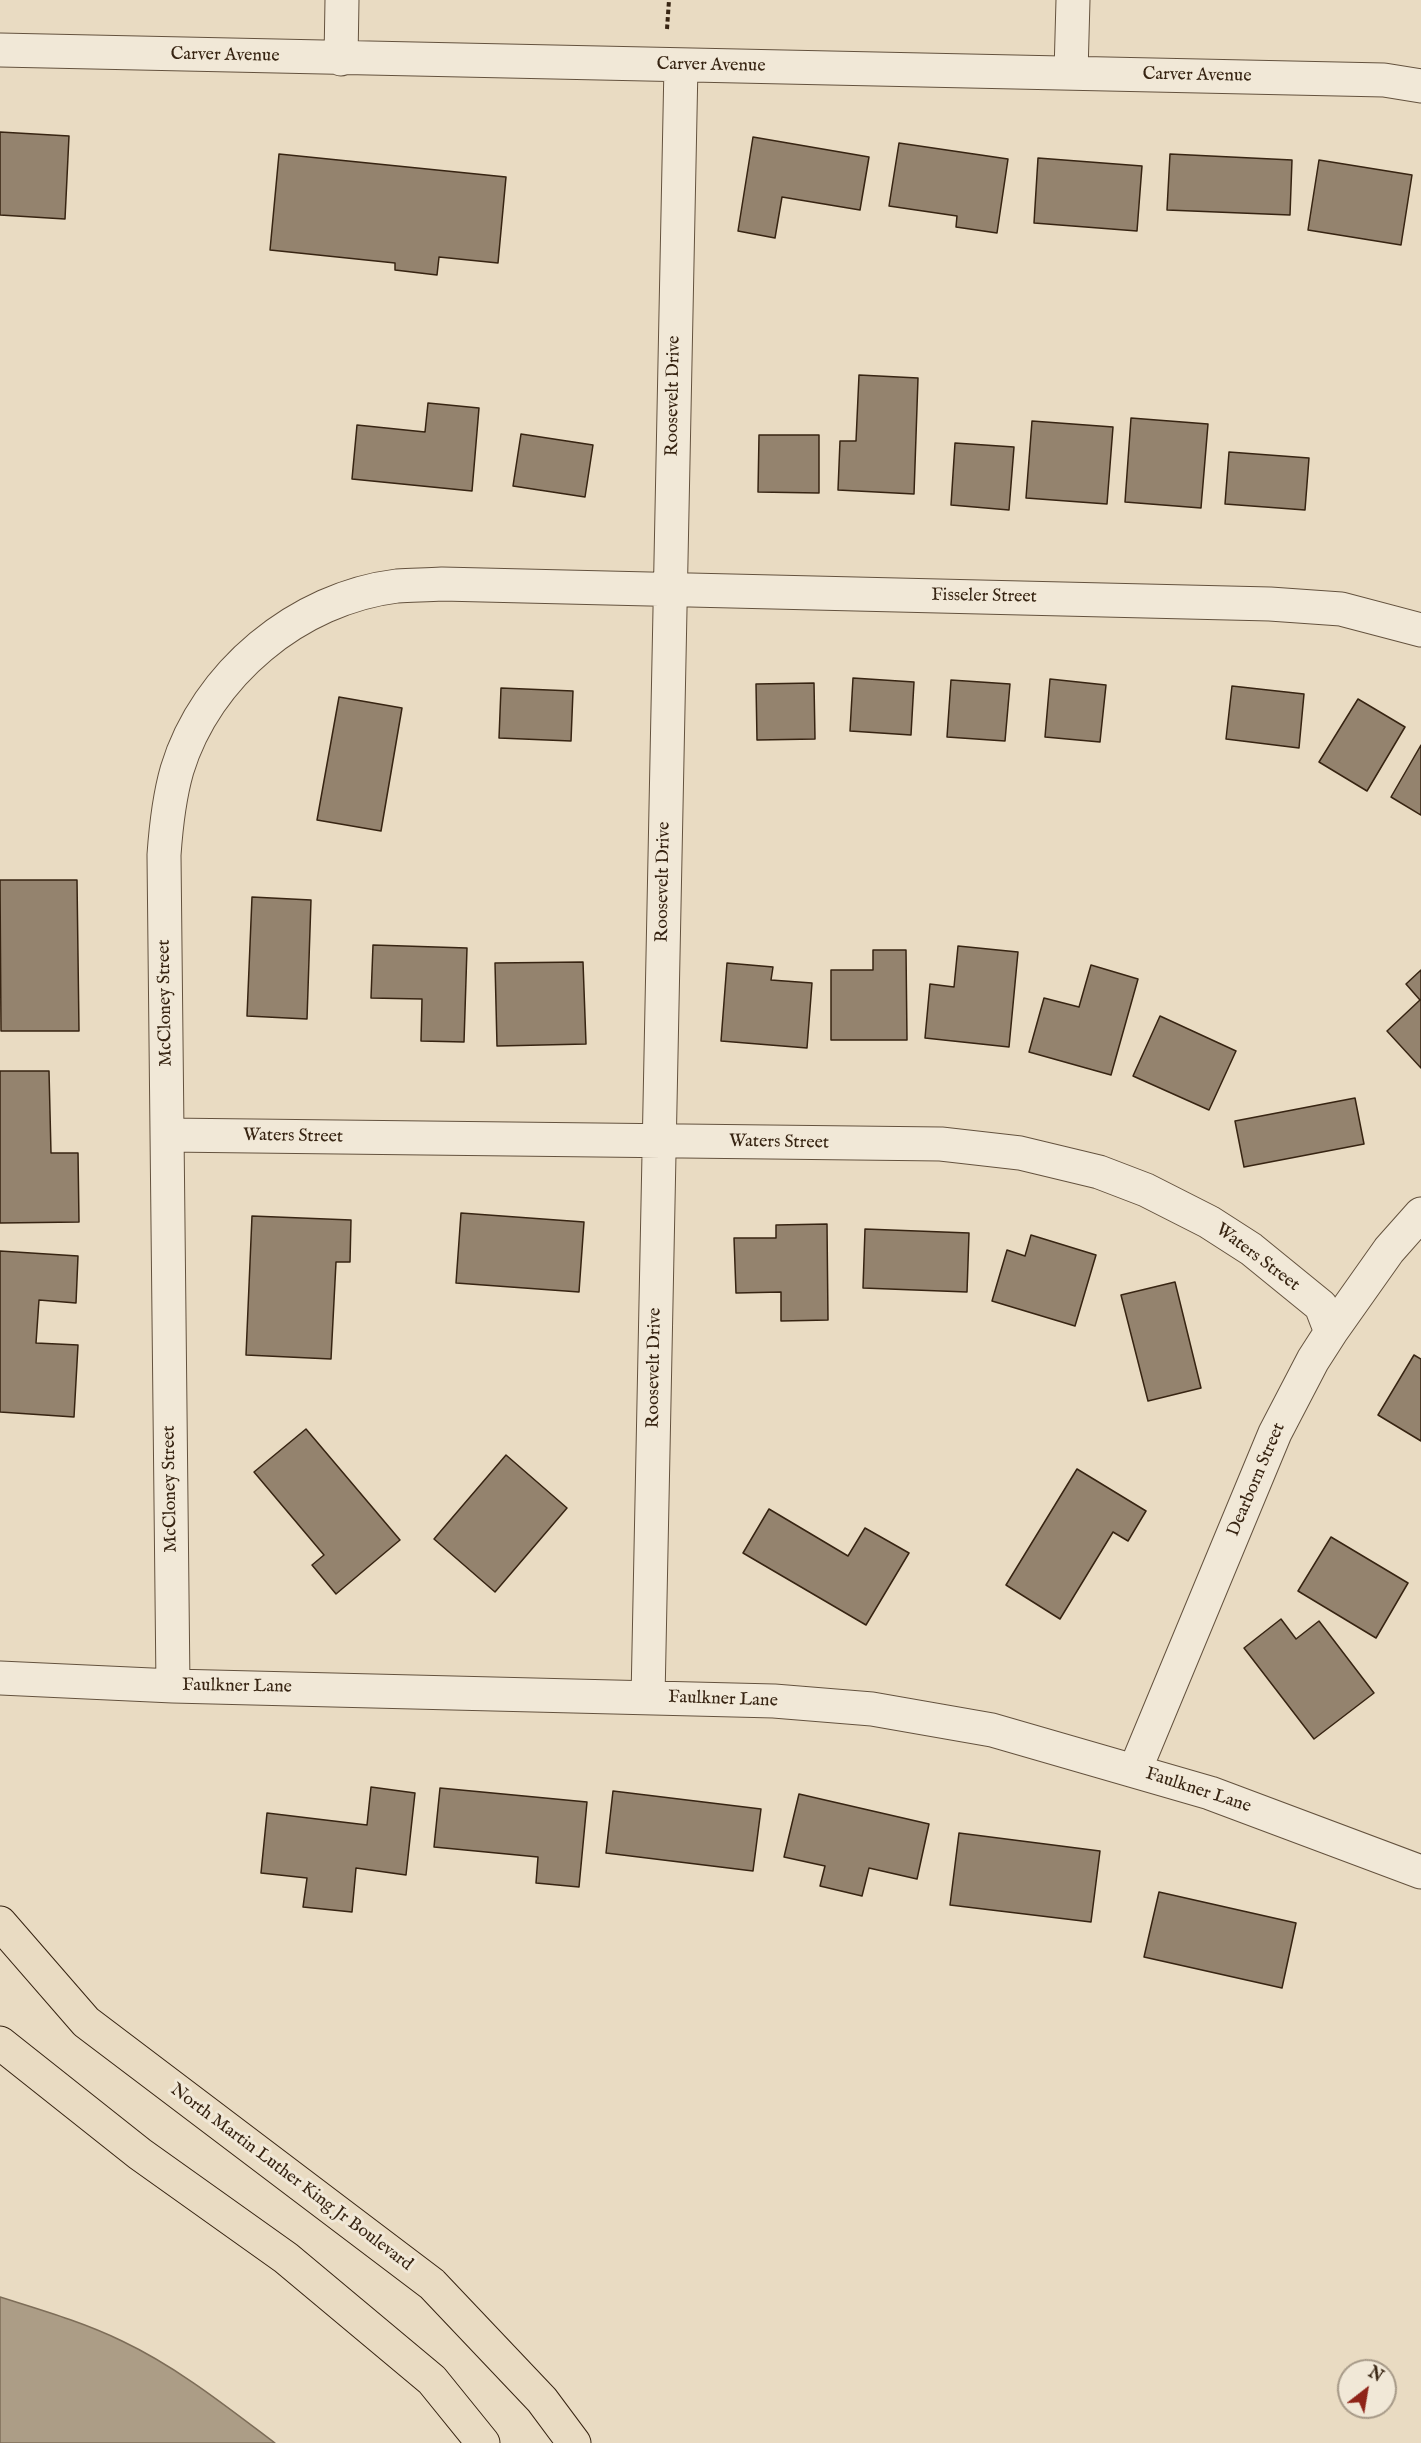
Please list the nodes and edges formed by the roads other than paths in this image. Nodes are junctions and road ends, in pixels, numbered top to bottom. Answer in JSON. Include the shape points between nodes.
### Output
{"nodes":[{"id":1,"x":342,"y":0,"type":"edge"},
{"id":2,"x":1073,"y":0,"type":"edge"},
{"id":3,"x":0,"y":50,"type":"edge"},
{"id":4,"x":341,"y":58,"type":"junction"},
{"id":5,"x":681,"y":65,"type":"junction"},
{"id":6,"x":1071,"y":74,"type":"junction"},
{"id":7,"x":1421,"y":86,"type":"edge"},
{"id":8,"x":544,"y":587,"type":"joint"},
{"id":9,"x":670,"y":591,"type":"junction"},
{"id":10,"x":1421,"y":630,"type":"edge"},
{"id":11,"x":167,"y":1135,"type":"junction"},
{"id":12,"x":659,"y":1141,"type":"junction"},
{"id":13,"x":1421,"y":1214,"type":"edge"},
{"id":14,"x":1331,"y":1332,"type":"junction"},
{"id":15,"x":0,"y":1678,"type":"edge"},
{"id":16,"x":173,"y":1686,"type":"junction"},
{"id":17,"x":648,"y":1698,"type":"junction"},
{"id":18,"x":1135,"y":1770,"type":"junction"},
{"id":19,"x":1421,"y":1872,"type":"edge"},
{"id":20,"x":0,"y":1923,"type":"edge"},
{"id":21,"x":0,"y":2043,"type":"edge"},
{"id":22,"x":483,"y":2443,"type":"edge"},
{"id":23,"x":574,"y":2443,"type":"edge"}],
"edges":[{"from":1,"to":4,"type":"street"},
{"from":2,"to":6,"type":"street"},
{"from":3,"to":4,"type":"street","name":"Carver Avenue"},
{"from":4,"to":5,"type":"street","name":"Carver Avenue"},
{"from":5,"to":6,"type":"street","name":"Carver Avenue"},
{"from":5,"to":9,"type":"street","name":"Roosevelt Drive"},
{"from":6,"to":7,"type":"street","name":"Carver Avenue","via":[[1384,80]]},
{"from":8,"to":9,"type":"street","name":"Fisseler Street"},
{"from":8,"to":11,"type":"street","name":"McCloney Street","via":[[396,586],[342,600],[291,623],[257,650],[228,679],[198,721],[178,768],[167,809]]},
{"from":9,"to":10,"type":"street","name":"Fisseler Street","via":[[1270,604],[1341,609]]},
{"from":9,"to":12,"type":"street","name":"Roosevelt Drive"},
{"from":11,"to":12,"type":"street","name":"Waters Street"},
{"from":11,"to":16,"type":"street","name":"McCloney Street"},
{"from":12,"to":14,"type":"street","name":"Waters Street","via":[[941,1144],[1020,1153],[1099,1172],[1146,1190],[1251,1249],[1321,1306]]},
{"from":12,"to":17,"type":"street","name":"Roosevelt Drive"},
{"from":13,"to":14,"type":"street","name":"Dearborn Street","via":[[1389,1250]]},
{"from":14,"to":18,"type":"street","name":"Dearborn Street","via":[[1275,1433]]},
{"from":15,"to":16,"type":"street","name":"Faulkner Lane"},
{"from":16,"to":17,"type":"street","name":"Faulkner Lane"},
{"from":17,"to":18,"type":"street","name":"Faulkner Lane","via":[[774,1701],[872,1709],[992,1730]]},
{"from":18,"to":19,"type":"street","name":"Faulkner Lane","via":[[1210,1792]]},
{"from":20,"to":23,"type":"main road","name":"North Martin Luther King Jr Boulevard","via":[[86,2022],[432,2284],[542,2400]]},
{"from":21,"to":22,"type":"main road","via":[[140,2154],[295,2265],[432,2380]]}]}
